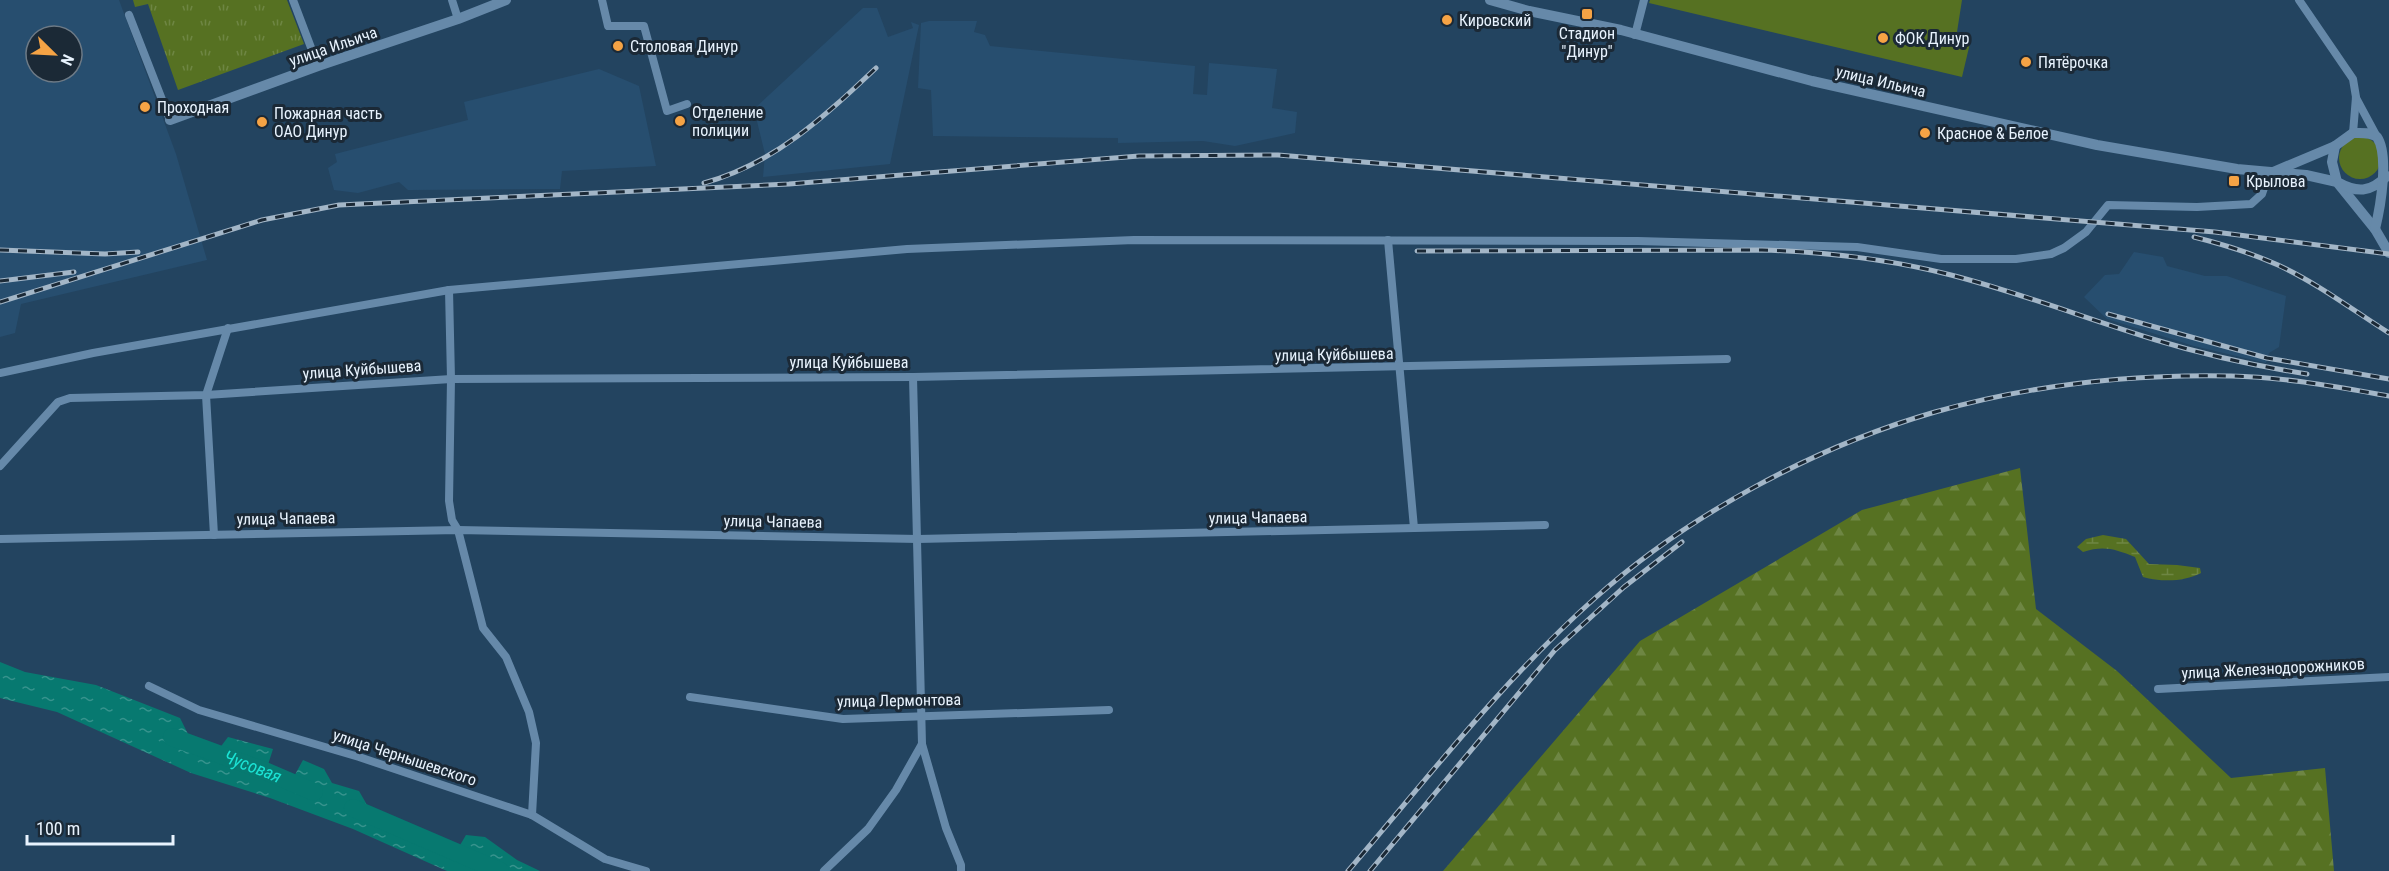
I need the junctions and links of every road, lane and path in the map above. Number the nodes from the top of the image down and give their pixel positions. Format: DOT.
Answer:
graph roads {
  1 [pos="293,0"];
  2 [pos="452,0"];
  3 [pos="506,0"];
  4 [pos="602,0"];
  5 [pos="1491,0"];
  6 [pos="1644,0"];
  7 [pos="2299,0"];
  8 [pos="129,15"];
  9 [pos="458,19"];
  10 [pos="1635,35"];
  11 [pos="318,66"];
  12 [pos="2356,98"];
  13 [pos="687,104"];
  14 [pos="170,120"];
  15 [pos="2353,133"];
  16 [pos="2377,137"];
  17 [pos="2335,146"];
  18 [pos="2388,152"];
  19 [pos="2270,173"];
  20 [pos="2388,175"];
  21 [pos="2337,182"];
  22 [pos="2378,234"];
  23 [pos="1388,240"];
  24 [pos="2389,253"];
  25 [pos="449,290"];
  26 [pos="228,328"];
  27 [pos="1727,359"];
  28 [pos="1400,368"];
  29 [pos="0,373"];
  30 [pos="913,377"];
  31 [pos="452,379"];
  32 [pos="206,395"];
  33 [pos="0,466"];
  34 [pos="1545,525"];
  35 [pos="1414,528"];
  36 [pos="458,530"];
  37 [pos="213,535"];
  38 [pos="0,539"];
  39 [pos="918,539"];
  40 [pos="2389,677"];
  41 [pos="149,686"];
  42 [pos="2158,689"];
  43 [pos="690,697"];
  44 [pos="1109,711"];
  45 [pos="919,715"];
  46 [pos="922,744"];
  47 [pos="532,815"];
  48 [pos="646,871"];
  49 [pos="824,871"];
  50 [pos="961,871"];
  1 -- 11 [label="street"];
  2 -- 9 [label="street"];
  3 -- 9 [label="street, улица Ильича"];
  4 -- 13 [label="street"];
  5 -- 10 [label="street, улица Ильича"];
  6 -- 10 [label="street"];
  7 -- 12 [label="street"];
  8 -- 14 [label="street"];
  9 -- 11 [label="street, улица Ильича"];
  10 -- 19 [label="street, улица Ильича"];
  11 -- 14 [label="street, улица Ильича"];
  12 -- 15 [label="street"];
  12 -- 16 [label="street"];
  15 -- 16 [label="street"];
  15 -- 17 [label="street"];
  16 -- 18 [label="street"];
  17 -- 19 [label="street"];
  17 -- 21 [label="street"];
  18 -- 20 [label="street"];
  19 -- 21 [label="street, улица Ильича"];
  19 -- 23 [label="street"];
  20 -- 21 [label="street"];
  20 -- 22 [label="street"];
  21 -- 22 [label="street"];
  22 -- 24 [label="street"];
  23 -- 25 [label="street"];
  23 -- 28 [label="street"];
  25 -- 26 [label="street"];
  25 -- 31 [label="street"];
  26 -- 29 [label="street"];
  26 -- 32 [label="street"];
  27 -- 28 [label="street, улица Куйбышева"];
  28 -- 30 [label="street, улица Куйбышева"];
  28 -- 35 [label="street"];
  30 -- 31 [label="street, улица Куйбышева"];
  30 -- 39 [label="street"];
  31 -- 32 [label="street, улица Куйбышева"];
  31 -- 36 [label="street"];
  32 -- 33 [label="street, улица Куйбышева"];
  32 -- 37 [label="street"];
  34 -- 35 [label="street, улица Чапаева"];
  35 -- 39 [label="street, улица Чапаева"];
  36 -- 37 [label="street, улица Чапаева"];
  36 -- 39 [label="street, улица Чапаева"];
  36 -- 47 [label="street"];
  37 -- 38 [label="street, улица Чапаева"];
  39 -- 45 [label="street"];
  40 -- 42 [label="street, улица Железнодорожников"];
  41 -- 47 [label="street, улица Чернышевского"];
  43 -- 45 [label="street, улица Лермонтова"];
  44 -- 45 [label="street, улица Лермонтова"];
  45 -- 46 [label="street"];
  46 -- 49 [label="street"];
  46 -- 50 [label="street"];
  47 -- 48 [label="street, улица Чернышевского"];
}
